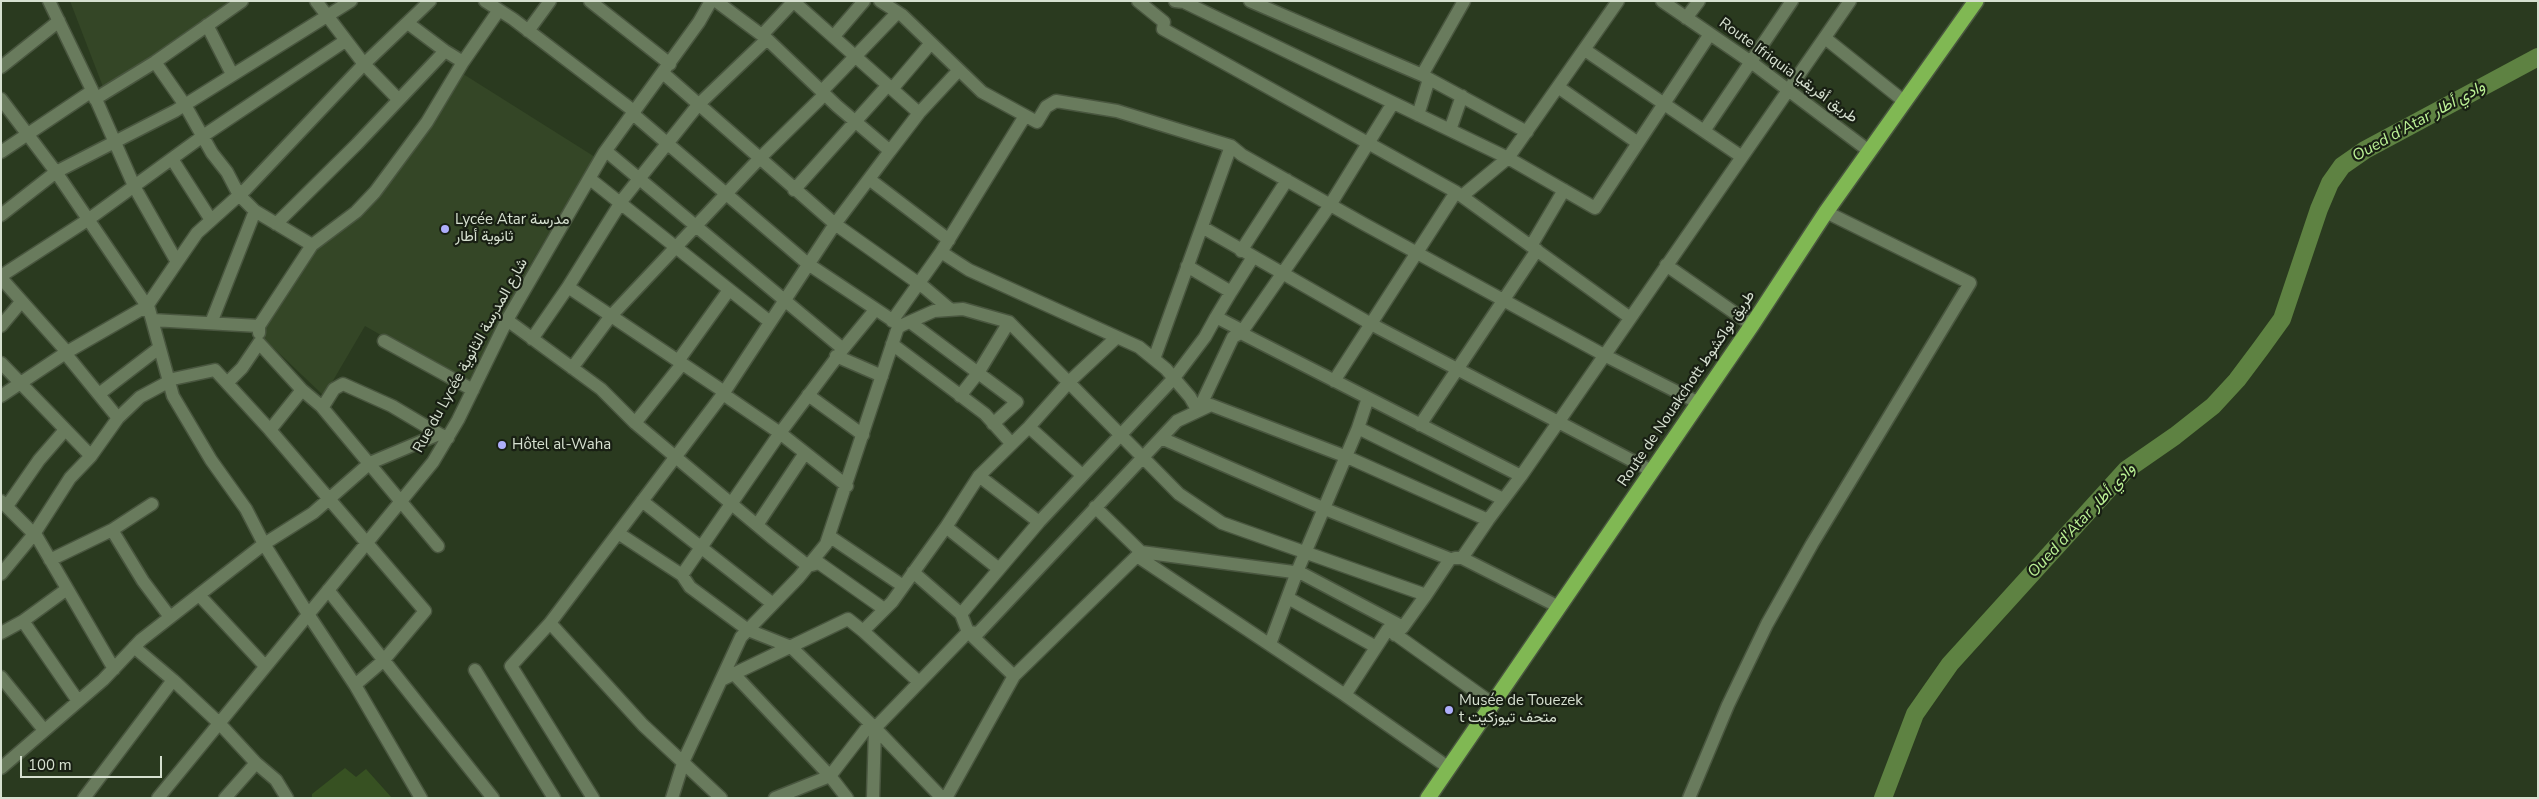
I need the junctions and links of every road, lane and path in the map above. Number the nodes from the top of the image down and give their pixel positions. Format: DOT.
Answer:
graph roads {
  1 [pos="49,1"];
  2 [pos="242,1"];
  3 [pos="316,1"];
  4 [pos="351,1"];
  5 [pos="485,1"];
  6 [pos="550,1"];
  7 [pos="590,1"];
  8 [pos="711,1"];
  9 [pos="716,1"];
  10 [pos="794,1"];
  11 [pos="864,1"];
  12 [pos="880,1"];
  13 [pos="1138,1"];
  14 [pos="1174,1"];
  15 [pos="1250,1"];
  16 [pos="1464,1"];
  17 [pos="1618,1"];
  18 [pos="1662,1"];
  19 [pos="1699,1"];
  20 [pos="1792,1"];
  21 [pos="1850,1"];
  22 [pos="1976,1"];
  23 [pos="422,4"];
  24 [pos="1274,6"];
  25 [pos="499,10"];
  26 [pos="898,13"];
  27 [pos="327,16"];
  28 [pos="1686,18"];
  29 [pos="59,21"];
  30 [pos="1164,22"];
  31 [pos="408,24"];
  32 [pos="207,25"];
  33 [pos="528,31"];
  34 [pos="1710,34"];
  35 [pos="834,36"];
  36 [pos="764,37"];
  37 [pos="1825,38"];
  38 [pos="346,41"];
  39 [pos="931,43"];
  40 [pos="1585,50"];
  41 [pos="445,51"];
  42 [pos="857,56"];
  43 [pos="155,62"];
  44 [pos="463,62"];
  45 [pos="1751,62"];
  46 [pos="364,64"];
  47 [pos="1,67"];
  48 [pos="666,68"];
  49 [pos="959,70"];
  50 [pos="232,74"];
  51 [pos="1426,77"];
  52 [pos="890,87"];
  53 [pos="1558,87"];
  54 [pos="1789,90"];
  55 [pos="824,93"];
  56 [pos="94,95"];
  57 [pos="1462,96"];
  58 [pos="1,99"];
  59 [pos="398,99"];
  60 [pos="1905,102"];
  61 [pos="1393,103"];
  62 [pos="1663,103"];
  63 [pos="185,105"];
  64 [pos="698,105"];
  65 [pos="634,113"];
  66 [pos="918,113"];
  67 [pos="1418,115"];
  68 [pos="1025,116"];
  69 [pos="855,121"];
  70 [pos="1450,130"];
  71 [pos="1704,131"];
  72 [pos="1527,132"];
  73 [pos="28,134"];
  74 [pos="203,136"];
  75 [pos="114,142"];
  76 [pos="1369,143"];
  77 [pos="1638,143"];
  78 [pos="669,144"];
  79 [pos="1231,146"];
  80 [pos="606,151"];
  81 [pos="890,151"];
  82 [pos="1869,151"];
  83 [pos="1,152"];
  84 [pos="1742,157"];
  85 [pos="172,158"];
  86 [pos="1508,158"];
  87 [pos="759,159"];
  88 [pos="56,172"];
  89 [pos="640,178"];
  90 [pos="590,179"];
  91 [pos="869,179"];
  92 [pos="1287,180"];
  93 [pos="134,186"];
  94 [pos="794,190"];
  95 [pos="1564,190"];
  96 [pos="1459,194"];
  97 [pos="239,195"];
  98 [pos="726,195"];
  99 [pos="621,202"];
  100 [pos="1330,205"];
  101 [pos="256,211"];
  102 [pos="1826,212"];
  103 [pos="1,215"];
  104 [pos="89,219"];
  105 [pos="211,220"];
  106 [pos="276,224"];
  107 [pos="835,224"];
  108 [pos="696,226"];
  109 [pos="1202,227"];
  110 [pos="949,240"];
  111 [pos="312,245"];
  112 [pos="677,248"];
  113 [pos="1534,248"];
  114 [pos="941,252"];
  115 [pos="1416,253"];
  116 [pos="1247,254"];
  117 [pos="177,262"];
  118 [pos="808,264"];
  119 [pos="1666,265"];
  120 [pos="1187,266"];
  121 [pos="1283,274"];
  122 [pos="1,277"];
  123 [pos="918,284"];
  124 [pos="568,287"];
  125 [pos="729,290"];
  126 [pos="1231,292"];
  127 [pos="784,300"];
  128 [pos="1502,300"];
  129 [pos="21,302"];
  130 [pos="875,310"];
  131 [pos="951,310"];
  132 [pos="150,312"];
  133 [pos="610,317"];
  134 [pos="1216,317"];
  135 [pos="1630,317"];
  136 [pos="507,320"];
  137 [pos="770,322"];
  138 [pos="1009,322"];
  139 [pos="211,323"];
  140 [pos="901,323"];
  141 [pos="1371,324"];
  142 [pos="1752,325"];
  143 [pos="1,326"];
  144 [pos="259,326"];
  145 [pos="1242,332"];
  146 [pos="1117,337"];
  147 [pos="532,339"];
  148 [pos="384,341"];
  149 [pos="259,344"];
  150 [pos="892,344"];
  151 [pos="159,348"];
  152 [pos="66,353"];
  153 [pos="840,353"];
  154 [pos="1604,354"];
  155 [pos="1154,359"];
  156 [pos="1,363"];
  157 [pos="680,363"];
  158 [pos="572,368"];
  159 [pos="1456,369"];
  160 [pos="978,373"];
  161 [pos="882,376"];
  162 [pos="1174,378"];
  163 [pos="1334,380"];
  164 [pos="168,381"];
  165 [pos="1070,381"];
  166 [pos="228,382"];
  167 [pos="20,383"];
  168 [pos="302,390"];
  169 [pos="473,390"];
  170 [pos="99,394"];
  171 [pos="723,394"];
  172 [pos="808,395"];
  173 [pos="1,396"];
  174 [pos="960,396"];
  175 [pos="1368,398"];
  176 [pos="1699,403"];
  177 [pos="321,406"];
  178 [pos="1198,411"];
  179 [pos="118,418"];
  180 [pos="1557,422"];
  181 [pos="635,423"];
  182 [pos="993,424"];
  183 [pos="1420,425"];
  184 [pos="1029,427"];
  185 [pos="1358,428"];
  186 [pos="65,430"];
  187 [pos="270,430"];
  188 [pos="780,433"];
  189 [pos="1119,434"];
  190 [pos="863,435"];
  191 [pos="444,436"];
  192 [pos="1160,438"];
  193 [pos="1010,443"];
  194 [pos="805,453"];
  195 [pos="90,456"];
  196 [pos="675,457"];
  197 [pos="1142,457"];
  198 [pos="1347,457"];
  199 [pos="370,463"];
  200 [pos="1652,471"];
  201 [pos="1082,475"];
  202 [pos="979,476"];
  203 [pos="1521,476"];
  204 [pos="847,486"];
  205 [pos="1503,498"];
  206 [pos="330,499"];
  207 [pos="642,501"];
  208 [pos="401,502"];
  209 [pos="4,503"];
  210 [pos="152,504"];
  211 [pos="730,504"];
  212 [pos="1095,507"];
  213 [pos="1325,509"];
  214 [pos="1488,520"];
  215 [pos="1039,522"];
  216 [pos="757,525"];
  217 [pos="946,527"];
  218 [pos="112,530"];
  219 [pos="618,532"];
  220 [pos="34,534"];
  221 [pos="829,536"];
  222 [pos="367,543"];
  223 [pos="264,544"];
  224 [pos="438,546"];
  225 [pos="702,546"];
  226 [pos="1307,553"];
  227 [pos="1139,554"];
  228 [pos="1456,558"];
  229 [pos="50,560"];
  230 [pos="808,566"];
  231 [pos="999,569"];
  232 [pos="913,572"];
  233 [pos="1297,572"];
  234 [pos="1,574"];
  235 [pos="682,575"];
  236 [pos="903,586"];
  237 [pos="68,590"];
  238 [pos="328,590"];
  239 [pos="199,595"];
  240 [pos="1426,595"];
  241 [pos="1288,598"];
  242 [pos="773,604"];
  243 [pos="1559,607"];
  244 [pos="884,609"];
  245 [pos="308,614"];
  246 [pos="960,614"];
  247 [pos="170,617"];
  248 [pos="22,621"];
  249 [pos="550,623"];
  250 [pos="748,630"];
  251 [pos="862,631"];
  252 [pos="1399,631"];
  253 [pos="968,632"];
  254 [pos="1,633"];
  255 [pos="1270,644"];
  256 [pos="134,647"];
  257 [pos="791,647"];
  258 [pos="1376,647"];
  259 [pos="384,660"];
  260 [pos="265,666"];
  261 [pos="114,669"];
  262 [pos="475,670"];
  263 [pos="734,674"];
  264 [pos="1014,676"];
  265 [pos="173,680"];
  266 [pos="721,680"];
  267 [pos="2,681"];
  268 [pos="919,682"];
  269 [pos="356,684"];
  270 [pos="1345,695"];
  271 [pos="78,701"];
  272 [pos="1493,704"];
  273 [pos="219,723"];
  274 [pos="872,726"];
  275 [pos="44,730"];
  276 [pos="684,760"];
  277 [pos="256,763"];
  278 [pos="2,767"];
  279 [pos="1449,768"];
  280 [pos="830,776"];
  281 [pos="284,796"];
  282 [pos="84,798"];
  283 [pos="158,798"];
  284 [pos="225,798"];
  285 [pos="420,798"];
  286 [pos="493,798"];
  287 [pos="554,798"];
  288 [pos="593,798"];
  289 [pos="672,798"];
  290 [pos="721,798"];
  291 [pos="775,798"];
  292 [pos="847,798"];
  293 [pos="874,798"];
  294 [pos="944,798"];
  295 [pos="1428,798"];
  296 [pos="1690,798"];
  1 -- 29 [label="street"];
  2 -- 32 [label="street"];
  3 -- 27 [label="street"];
  4 -- 27 [label="street"];
  5 -- 25 [label="street"];
  6 -- 33 [label="street"];
  7 -- 48 [label="street"];
  8 -- 48 [label="street, Rue du Lycée شارع المدرسة الثانوية"];
  9 -- 36 [label="street"];
  10 -- 35 [label="street"];
  10 -- 36 [label="street"];
  11 -- 35 [label="street"];
  12 -- 26 [label="street"];
  13 -- 30 [label="street"];
  14 -- 30 [label="street"];
  14 -- 61 [label="street"];
  15 -- 24 [label="street"];
  16 -- 51 [label="street"];
  17 -- 40 [label="street"];
  18 -- 28 [label="street, Route Ifriquia طريق أفريقيا"];
  19 -- 28 [label="street"];
  20 -- 45 [label="street"];
  21 -- 37 [label="street"];
  22 -- 60 [label="highway, Route de Nouakchott طريق نواكشوط"];
  23 -- 31 [label="street"];
  24 -- 51 [label="street"];
  25 -- 33 [label="street"];
  25 -- 44 [label="street"];
  26 -- 39 [label="street"];
  26 -- 42 [label="street"];
  27 -- 38 [label="street"];
  27 -- 50 [label="street"];
  28 -- 34 [label="street, Route Ifriquia طريق أفريقيا"];
  29 -- 47 [label="street"];
  29 -- 56 [label="street"];
  30 -- 76 [label="street"];
  31 -- 41 [label="street"];
  31 -- 46 [label="street"];
  32 -- 43 [label="street"];
  32 -- 50 [label="street"];
  33 -- 65 [label="street"];
  34 -- 45 [label="street, Route Ifriquia طريق أفريقيا"];
  34 -- 62 [label="street"];
  35 -- 42 [label="street"];
  36 -- 55 [label="street"];
  36 -- 64 [label="street"];
  37 -- 54 [label="street"];
  37 -- 60 [label="street"];
  38 -- 46 [label="street"];
  38 -- 74 [label="street"];
  39 -- 49 [label="street"];
  39 -- 52 [label="street"];
  40 -- 53 [label="street"];
  40 -- 62 [label="street"];
  41 -- 44 [label="street"];
  41 -- 59 [label="street"];
  42 -- 52 [label="street"];
  42 -- 55 [label="street"];
  43 -- 56 [label="street"];
  43 -- 63 [label="street"];
  44 -- 111 [label="street"];
  45 -- 54 [label="street, Route Ifriquia طريق أفريقيا"];
  45 -- 71 [label="street"];
  46 -- 59 [label="street"];
  46 -- 97 [label="street"];
  48 -- 64 [label="street"];
  48 -- 65 [label="street, Rue du Lycée شارع المدرسة الثانوية"];
  49 -- 66 [label="street"];
  49 -- 68 [label="street"];
  50 -- 63 [label="street"];
  51 -- 57 [label="street"];
  51 -- 67 [label="street"];
  52 -- 66 [label="street"];
  52 -- 69 [label="street"];
  53 -- 72 [label="street"];
  53 -- 77 [label="street"];
  54 -- 82 [label="street, Route Ifriquia طريق أفريقيا"];
  54 -- 84 [label="street"];
  55 -- 69 [label="street"];
  55 -- 87 [label="street"];
  56 -- 73 [label="street"];
  56 -- 75 [label="street"];
  57 -- 70 [label="street"];
  57 -- 72 [label="street"];
  58 -- 73 [label="street"];
  59 -- 106 [label="street"];
  60 -- 82 [label="highway, Route de Nouakchott طريق نواكشوط"];
  61 -- 67 [label="street"];
  61 -- 76 [label="street"];
  62 -- 71 [label="street"];
  62 -- 77 [label="street"];
  63 -- 74 [label="street"];
  63 -- 75 [label="street"];
  64 -- 78 [label="street"];
  64 -- 87 [label="street"];
  65 -- 78 [label="street"];
  65 -- 80 [label="street, Rue du Lycée شارع المدرسة الثانوية"];
  66 -- 81 [label="street"];
  67 -- 70 [label="street"];
  68 -- 79 [label="street"];
  68 -- 110 [label="street"];
  69 -- 81 [label="street"];
  69 -- 94 [label="street"];
  70 -- 86 [label="street"];
  71 -- 84 [label="street"];
  72 -- 86 [label="street"];
  73 -- 83 [label="street"];
  73 -- 88 [label="street"];
  74 -- 85 [label="street"];
  74 -- 97 [label="street"];
  75 -- 88 [label="street"];
  75 -- 93 [label="street"];
  76 -- 96 [label="street"];
  76 -- 100 [label="street"];
  77 -- 95 [label="street"];
  78 -- 89 [label="street"];
  78 -- 98 [label="street"];
  79 -- 92 [label="street"];
  79 -- 109 [label="street"];
  80 -- 89 [label="street"];
  80 -- 90 [label="street, Rue du Lycée شارع المدرسة الثانوية"];
  81 -- 91 [label="street"];
  82 -- 102 [label="highway, Route de Nouakchott طريق نواكشوط"];
  84 -- 119 [label="street"];
  85 -- 93 [label="street"];
  85 -- 105 [label="street"];
  86 -- 95 [label="street"];
  86 -- 96 [label="street"];
  87 -- 94 [label="street"];
  87 -- 98 [label="street"];
  88 -- 103 [label="street"];
  88 -- 104 [label="street"];
  89 -- 99 [label="street"];
  89 -- 108 [label="street"];
  90 -- 99 [label="street"];
  90 -- 136 [label="street, Rue du Lycée شارع المدرسة الثانوية"];
  91 -- 107 [label="street"];
  91 -- 110 [label="street"];
  92 -- 100 [label="street"];
  92 -- 116 [label="street"];
  93 -- 104 [label="street"];
  93 -- 117 [label="street"];
  94 -- 107 [label="street"];
  95 -- 113 [label="street"];
  96 -- 113 [label="street"];
  96 -- 115 [label="street"];
  97 -- 101 [label="street"];
  97 -- 105 [label="street"];
  98 -- 108 [label="street"];
  98 -- 118 [label="street"];
  99 -- 112 [label="street"];
  99 -- 124 [label="street"];
  100 -- 115 [label="street"];
  100 -- 121 [label="street"];
  101 -- 106 [label="street"];
  101 -- 139 [label="street"];
  102 -- 142 [label="highway, Route de Nouakchott طريق نواكشوط"];
  102 -- 296 [label="street"];
  104 -- 122 [label="street"];
  104 -- 132 [label="street"];
  105 -- 117 [label="street"];
  106 -- 111 [label="street"];
  107 -- 118 [label="street"];
  107 -- 123 [label="street"];
  108 -- 112 [label="street"];
  108 -- 127 [label="street"];
  109 -- 116 [label="street"];
  109 -- 120 [label="street"];
  110 -- 114 [label="street"];
  111 -- 144 [label="street"];
  112 -- 125 [label="street"];
  112 -- 133 [label="street"];
  113 -- 128 [label="street"];
  113 -- 135 [label="street"];
  114 -- 123 [label="street"];
  114 -- 146 [label="street"];
  115 -- 128 [label="street"];
  115 -- 141 [label="street"];
  116 -- 121 [label="street"];
  116 -- 126 [label="street"];
  117 -- 132 [label="street"];
  118 -- 127 [label="street"];
  118 -- 130 [label="street"];
  119 -- 135 [label="street"];
  119 -- 142 [label="street"];
  120 -- 126 [label="street"];
  120 -- 155 [label="street"];
  121 -- 141 [label="street"];
  121 -- 145 [label="street"];
  122 -- 129 [label="street"];
  123 -- 131 [label="street"];
  123 -- 140 [label="street"];
  124 -- 133 [label="street"];
  124 -- 147 [label="street"];
  125 -- 137 [label="street"];
  125 -- 157 [label="street"];
  126 -- 134 [label="street"];
  127 -- 137 [label="street"];
  127 -- 153 [label="street"];
  128 -- 154 [label="street"];
  128 -- 159 [label="street"];
  129 -- 143 [label="street"];
  129 -- 152 [label="street"];
  130 -- 140 [label="street"];
  130 -- 153 [label="street"];
  131 -- 138 [label="street"];
  131 -- 140 [label="street"];
  132 -- 139 [label="street"];
  132 -- 151 [label="street"];
  132 -- 152 [label="street"];
  133 -- 157 [label="street"];
  133 -- 158 [label="street"];
  134 -- 145 [label="street"];
  134 -- 162 [label="street"];
  135 -- 154 [label="street"];
  136 -- 147 [label="street"];
  136 -- 169 [label="street, Rue du Lycée شارع المدرسة الثانوية"];
  137 -- 171 [label="street"];
  138 -- 160 [label="street"];
  138 -- 165 [label="street"];
  139 -- 144 [label="street"];
  140 -- 150 [label="street"];
  140 -- 160 [label="street"];
  141 -- 159 [label="street"];
  141 -- 163 [label="street"];
  142 -- 176 [label="highway, Route de Nouakchott طريق نواكشوط"];
  144 -- 149 [label="street"];
  145 -- 163 [label="street"];
  145 -- 178 [label="street"];
  146 -- 155 [label="street"];
  146 -- 165 [label="street"];
  147 -- 158 [label="street"];
  148 -- 169 [label="street"];
  149 -- 166 [label="street"];
  149 -- 168 [label="street"];
  150 -- 161 [label="street"];
  150 -- 174 [label="street"];
  151 -- 164 [label="street"];
  151 -- 170 [label="street"];
  152 -- 167 [label="street"];
  152 -- 170 [label="street"];
  153 -- 161 [label="street"];
  153 -- 172 [label="street"];
  154 -- 176 [label="street"];
  154 -- 180 [label="street"];
  155 -- 162 [label="street"];
  156 -- 167 [label="street"];
  157 -- 171 [label="street"];
  157 -- 181 [label="street"];
  158 -- 181 [label="street"];
  159 -- 180 [label="street"];
  159 -- 183 [label="street"];
  160 -- 174 [label="street"];
  160 -- 182 [label="street"];
  161 -- 190 [label="street"];
  162 -- 178 [label="street"];
  162 -- 189 [label="street"];
  163 -- 175 [label="street"];
  164 -- 166 [label="street"];
  164 -- 179 [label="street"];
  164 -- 223 [label="street"];
  165 -- 184 [label="street"];
  165 -- 189 [label="street"];
  166 -- 187 [label="street"];
  167 -- 173 [label="street"];
  167 -- 186 [label="street"];
  168 -- 177 [label="street"];
  168 -- 187 [label="street"];
  169 -- 191 [label="street, Rue du Lycée شارع المدرسة الثانوية"];
  170 -- 179 [label="street"];
  171 -- 188 [label="street"];
  171 -- 196 [label="street"];
  172 -- 188 [label="street"];
  172 -- 190 [label="street"];
  174 -- 182 [label="street"];
  175 -- 183 [label="street"];
  175 -- 185 [label="street"];
  176 -- 200 [label="highway, Route de Nouakchott طريق نواكشوط"];
  177 -- 191 [label="street"];
  177 -- 199 [label="street"];
  178 -- 192 [label="street"];
  178 -- 198 [label="street"];
  179 -- 195 [label="street"];
  180 -- 200 [label="street"];
  180 -- 203 [label="street"];
  181 -- 196 [label="street"];
  182 -- 193 [label="street"];
  183 -- 203 [label="street"];
  184 -- 193 [label="street"];
  184 -- 201 [label="street"];
  185 -- 198 [label="street"];
  185 -- 205 [label="street"];
  186 -- 195 [label="street"];
  186 -- 209 [label="street"];
  187 -- 206 [label="street"];
  188 -- 194 [label="street"];
  188 -- 211 [label="street"];
  189 -- 197 [label="street"];
  189 -- 201 [label="street"];
  190 -- 204 [label="street"];
  191 -- 199 [label="street"];
  191 -- 208 [label="street, Rue du Lycée شارع المدرسة الثانوية"];
  192 -- 197 [label="street"];
  192 -- 213 [label="street"];
  193 -- 202 [label="street"];
  194 -- 204 [label="street"];
  194 -- 216 [label="street"];
  195 -- 220 [label="street"];
  196 -- 207 [label="street"];
  196 -- 211 [label="street"];
  197 -- 212 [label="street"];
  197 -- 226 [label="street"];
  198 -- 213 [label="street"];
  198 -- 214 [label="street"];
  199 -- 206 [label="street"];
  199 -- 208 [label="street"];
  200 -- 243 [label="highway, Route de Nouakchott طريق نواكشوط"];
  201 -- 215 [label="street"];
  202 -- 215 [label="street"];
  202 -- 217 [label="street"];
  203 -- 205 [label="street"];
  204 -- 221 [label="street"];
  205 -- 214 [label="street"];
  206 -- 222 [label="street"];
  206 -- 223 [label="street"];
  207 -- 219 [label="street"];
  207 -- 225 [label="street"];
  208 -- 222 [label="street, Rue du Lycée شارع المدرسة الثانوية"];
  208 -- 224 [label="street"];
  209 -- 220 [label="street"];
  210 -- 218 [label="street"];
  211 -- 216 [label="street"];
  211 -- 225 [label="street"];
  212 -- 227 [label="street"];
  212 -- 253 [label="street"];
  213 -- 226 [label="street"];
  213 -- 228 [label="street"];
  214 -- 228 [label="street"];
  215 -- 231 [label="street"];
  216 -- 230 [label="street"];
  217 -- 231 [label="street"];
  217 -- 232 [label="street"];
  218 -- 229 [label="street"];
  218 -- 247 [label="street"];
  219 -- 235 [label="street"];
  219 -- 249 [label="street"];
  220 -- 229 [label="street"];
  220 -- 234 [label="street"];
  221 -- 230 [label="street"];
  221 -- 236 [label="street"];
  222 -- 238 [label="street, Rue du Lycée شارع المدرسة الثانوية"];
  222 -- 259 [label="street"];
  223 -- 239 [label="street"];
  223 -- 245 [label="street"];
  225 -- 235 [label="street"];
  225 -- 242 [label="street"];
  226 -- 233 [label="street"];
  226 -- 240 [label="street"];
  227 -- 233 [label="street"];
  227 -- 255 [label="street"];
  227 -- 264 [label="street"];
  228 -- 240 [label="street"];
  228 -- 243 [label="street"];
  229 -- 237 [label="street"];
  230 -- 242 [label="street"];
  230 -- 244 [label="street"];
  231 -- 246 [label="street"];
  232 -- 236 [label="street"];
  232 -- 246 [label="street"];
  233 -- 241 [label="street"];
  233 -- 252 [label="street"];
  235 -- 250 [label="street"];
  236 -- 244 [label="street"];
  237 -- 248 [label="street"];
  237 -- 261 [label="street"];
  238 -- 245 [label="street, Rue du Lycée شارع المدرسة الثانوية"];
  238 -- 259 [label="street"];
  239 -- 247 [label="street"];
  239 -- 260 [label="street"];
  240 -- 252 [label="street"];
  241 -- 255 [label="street"];
  241 -- 258 [label="street"];
  242 -- 250 [label="street"];
  243 -- 272 [label="highway, Route de Nouakchott طريق نواكشوط"];
  244 -- 251 [label="street"];
  245 -- 260 [label="street, Rue du Lycée شارع المدرسة الثانوية"];
  245 -- 269 [label="street"];
  246 -- 253 [label="street"];
  247 -- 256 [label="street"];
  248 -- 254 [label="street"];
  248 -- 271 [label="street"];
  249 -- 276 [label="street"];
  249 -- 288 [label="street"];
  250 -- 257 [label="street"];
  250 -- 266 [label="street"];
  251 -- 257 [label="street"];
  251 -- 268 [label="street"];
  252 -- 258 [label="street"];
  252 -- 272 [label="street"];
  253 -- 264 [label="street"];
  253 -- 268 [label="street"];
  255 -- 270 [label="street"];
  256 -- 261 [label="street"];
  256 -- 265 [label="street"];
  257 -- 263 [label="street"];
  257 -- 274 [label="street"];
  258 -- 270 [label="street"];
  259 -- 269 [label="street"];
  259 -- 286 [label="street"];
  260 -- 273 [label="street, Rue du Lycée شارع المدرسة الثانوية"];
  261 -- 271 [label="street"];
  262 -- 287 [label="street"];
  263 -- 266 [label="street"];
  263 -- 280 [label="street"];
  264 -- 294 [label="street"];
  265 -- 273 [label="street"];
  265 -- 282 [label="street"];
  266 -- 276 [label="street"];
  267 -- 275 [label="street"];
  268 -- 274 [label="street"];
  269 -- 285 [label="street"];
  270 -- 279 [label="street"];
  271 -- 275 [label="street"];
  272 -- 279 [label="highway, Route de Nouakchott طريق نواكشوط"];
  273 -- 277 [label="street"];
  273 -- 283 [label="street, Rue du Lycée شارع المدرسة الثانوية"];
  274 -- 280 [label="street"];
  274 -- 293 [label="street"];
  274 -- 294 [label="street"];
  275 -- 278 [label="street"];
  276 -- 289 [label="street"];
  276 -- 290 [label="street"];
  277 -- 281 [label="street"];
  277 -- 284 [label="street"];
  279 -- 295 [label="highway, Route de Nouakchott طريق نواكشوط"];
  280 -- 291 [label="street"];
  280 -- 292 [label="street"];
}
